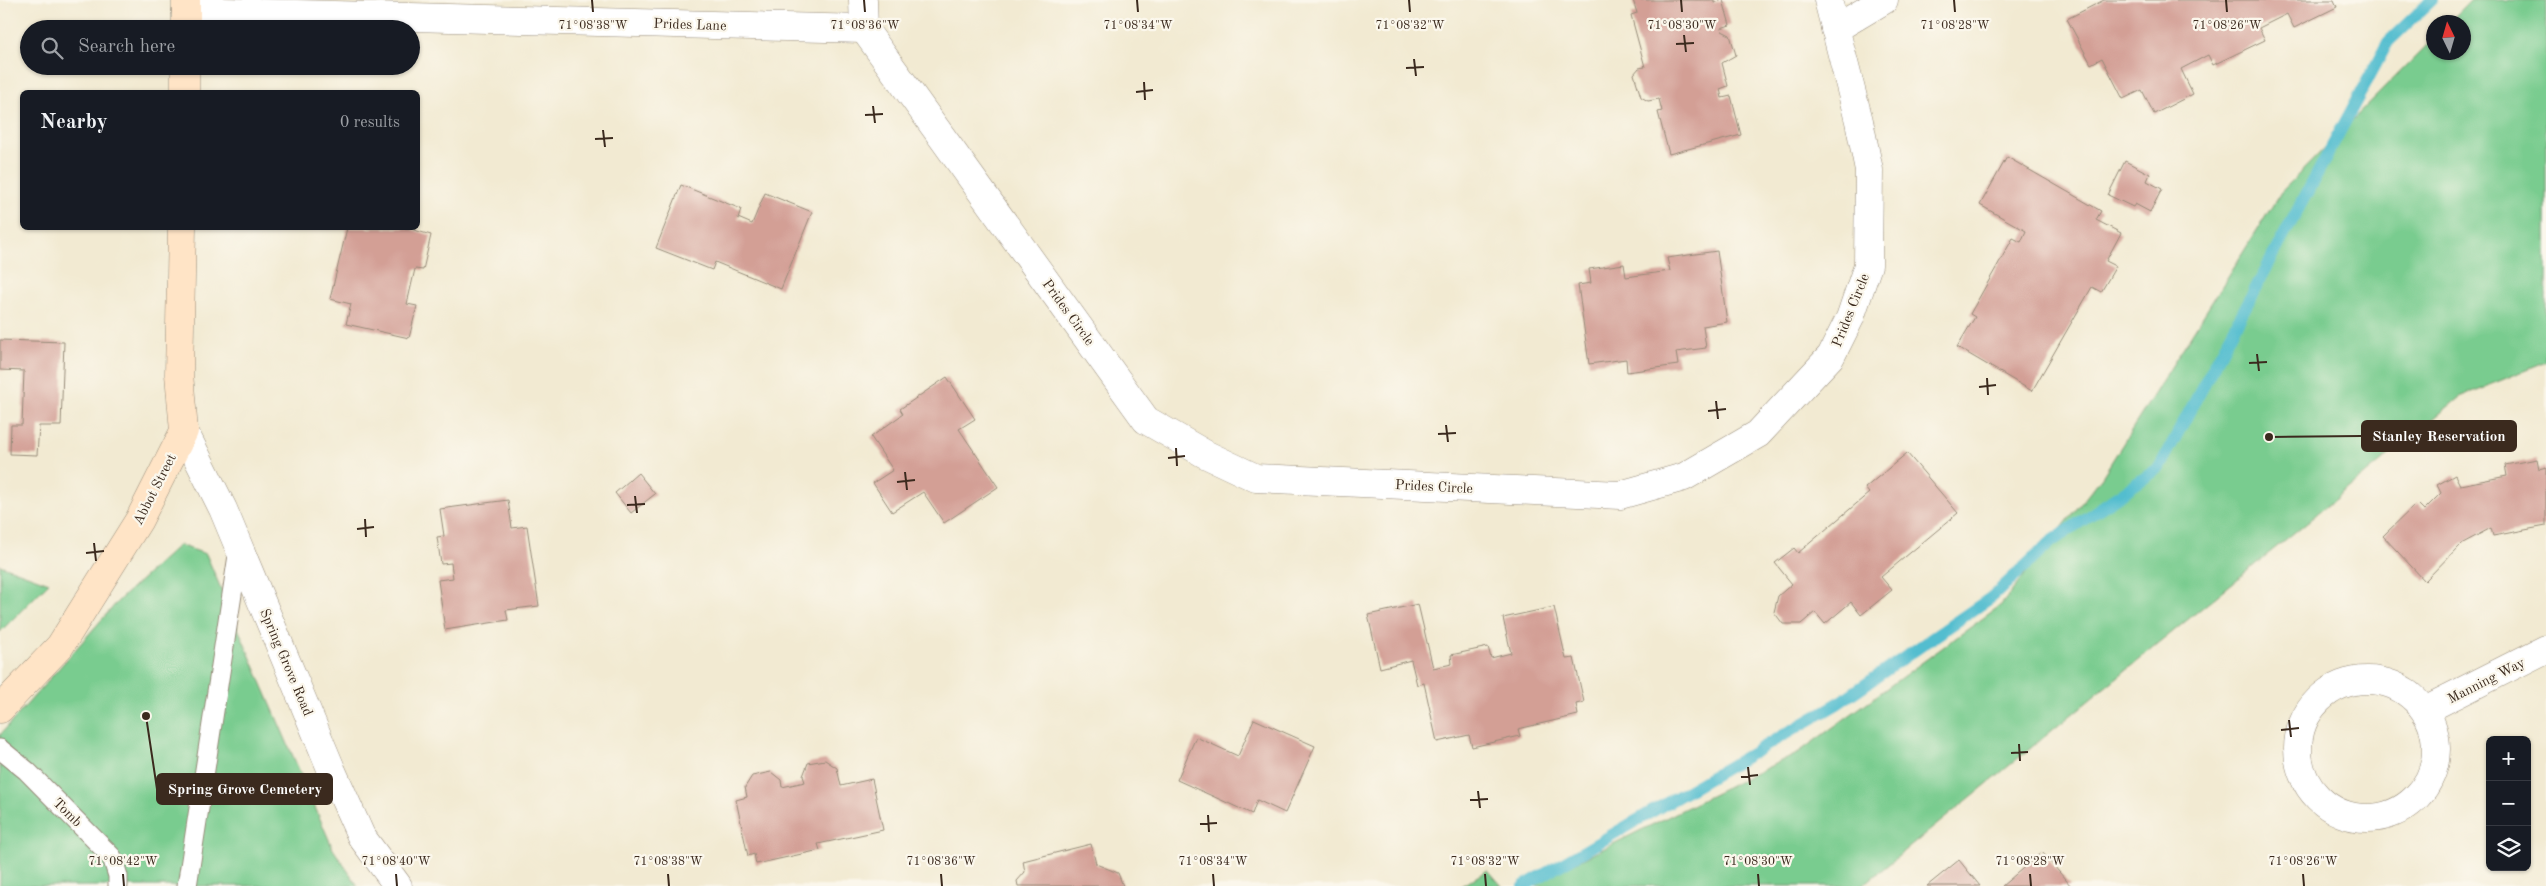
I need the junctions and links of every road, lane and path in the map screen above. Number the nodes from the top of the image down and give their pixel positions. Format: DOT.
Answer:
graph roads {
  1 [pos="863,0"];
  2 [pos="1828,0"];
  3 [pos="1884,0"];
  4 [pos="186,13"];
  5 [pos="864,29"];
  6 [pos="1835,29"];
  7 [pos="185,75"];
  8 [pos="185,90"];
  9 [pos="182,230"];
  10 [pos="184,432"];
  11 [pos="240,548"];
  12 [pos="2546,649"];
  13 [pos="0,709"];
  14 [pos="2425,710"];
  15 [pos="0,748"];
  16 [pos="118,886"];
  17 [pos="188,886"];
  18 [pos="398,886"];
  1 -- 5 [label="street"];
  2 -- 6 [label="street, Prides Circle"];
  3 -- 6 [label="street"];
  4 -- 5 [label="street, Prides Lane"];
  5 -- 6 [label="street, Prides Circle"];
  7 -- 8 [label="street"];
  9 -- 10 [label="street"];
  10 -- 11 [label="street, Spring Grove Road"];
  10 -- 13 [label="street, Abbot Street"];
  11 -- 17 [label="lane"];
  11 -- 18 [label="street, Spring Grove Road"];
  12 -- 14 [label="street, Manning Way"];
  14 -- 14 [label="street"];
  15 -- 16 [label="lane, Tomb"];
}
